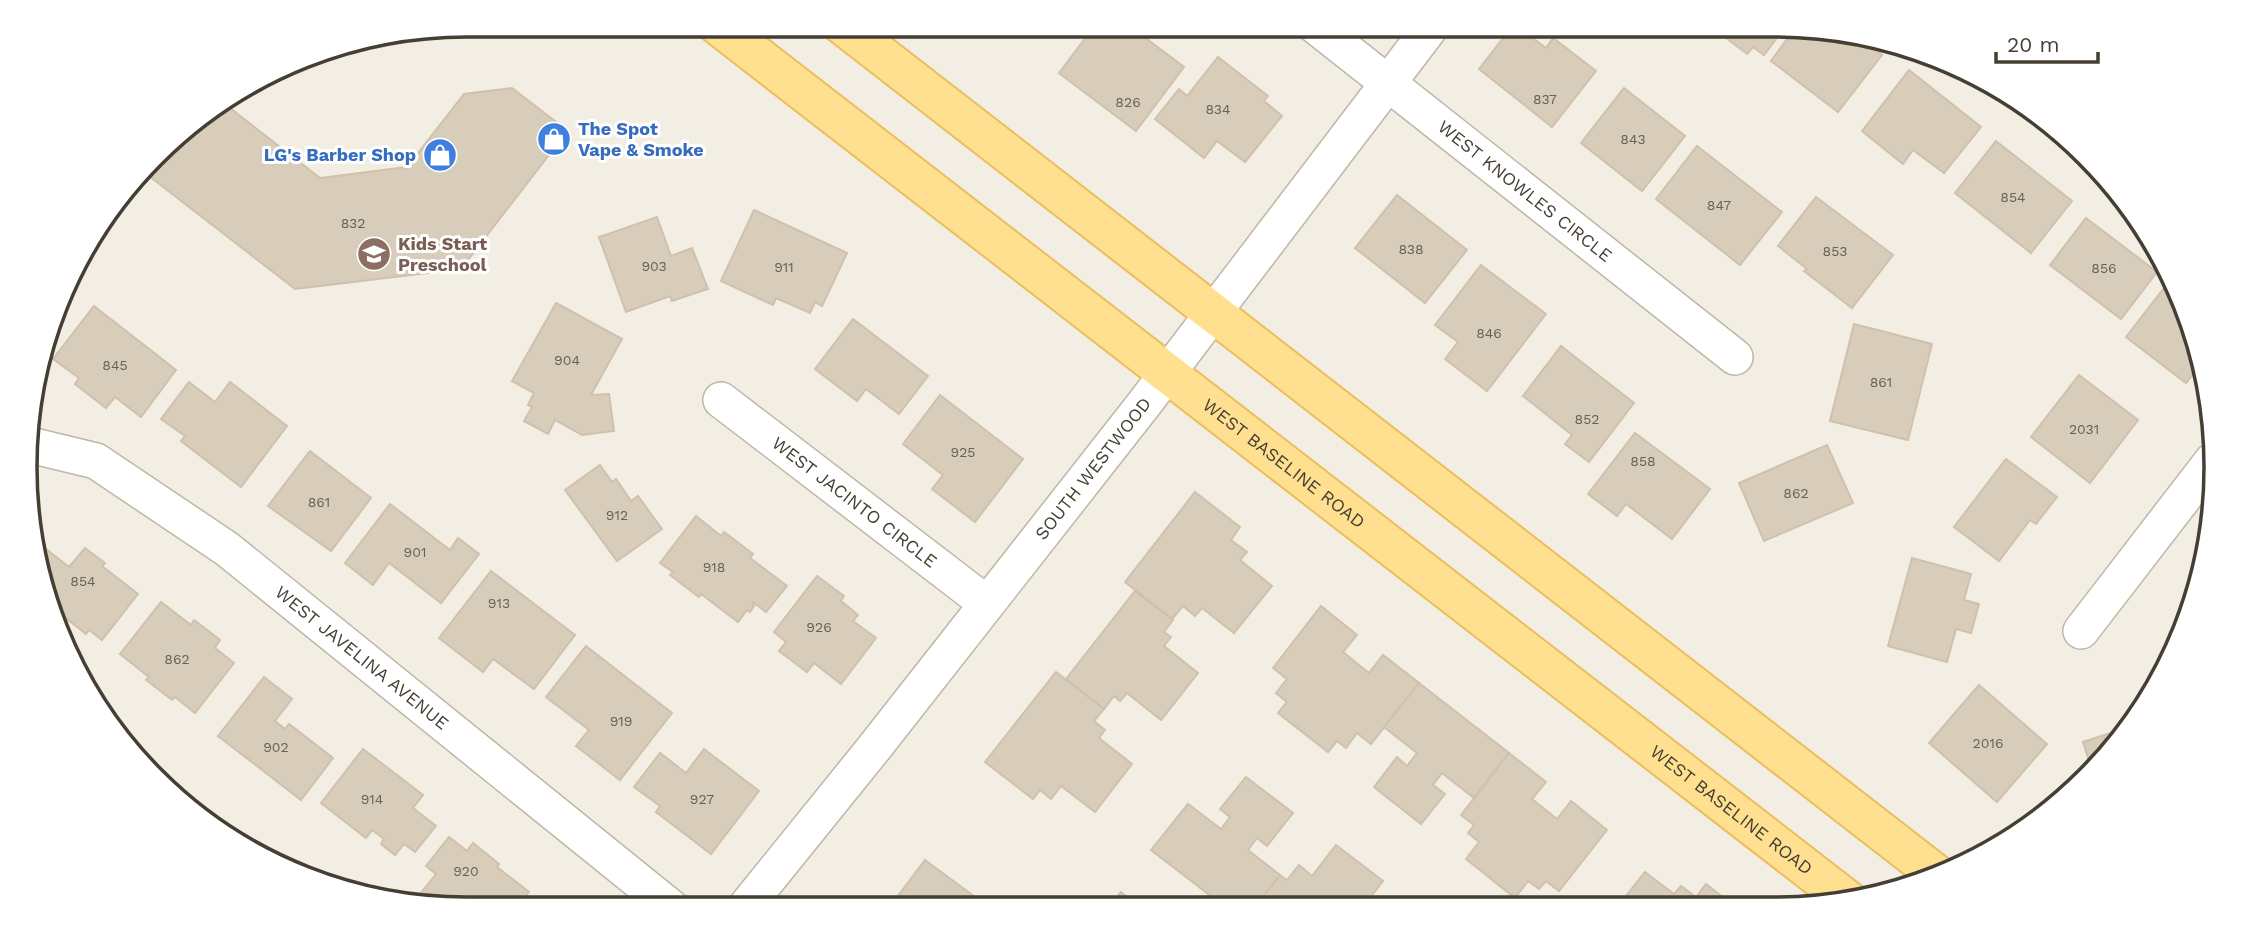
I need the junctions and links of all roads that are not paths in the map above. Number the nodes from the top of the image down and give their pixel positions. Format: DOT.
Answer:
graph roads {
  1 [pos="733,37"];
  2 [pos="858,37"];
  3 [pos="1329,37"];
  4 [pos="1423,37"];
  5 [pos="1387,83"];
  6 [pos="1213,314"];
  7 [pos="1735,357"];
  8 [pos="1168,372"];
  9 [pos="721,400"];
  10 [pos="38,447"];
  11 [pos="2204,472"];
  12 [pos="986,603"];
  13 [pos="2081,631"];
  14 [pos="1928,868"];
  15 [pos="1838,893"];
  16 [pos="658,897"];
  17 [pos="754,897"];
  1 -- 8 [label="main road, WEST BASELINE ROAD"];
  2 -- 6 [label="main road"];
  3 -- 5 [label="street, WEST KNOWLES CIRCLE"];
  4 -- 5 [label="street, SOUTH WESTWOOD"];
  5 -- 6 [label="street, SOUTH WESTWOOD"];
  5 -- 7 [label="street, WEST KNOWLES CIRCLE"];
  6 -- 8 [label="street, SOUTH WESTWOOD"];
  6 -- 14 [label="main road"];
  8 -- 12 [label="street, SOUTH WESTWOOD"];
  8 -- 15 [label="main road, WEST BASELINE ROAD"];
  9 -- 12 [label="street, WEST JACINTO CIRCLE"];
  10 -- 16 [label="street, WEST JAVELINA AVENUE"];
  11 -- 13 [label="street"];
  12 -- 17 [label="street, SOUTH WESTWOOD"];
}
